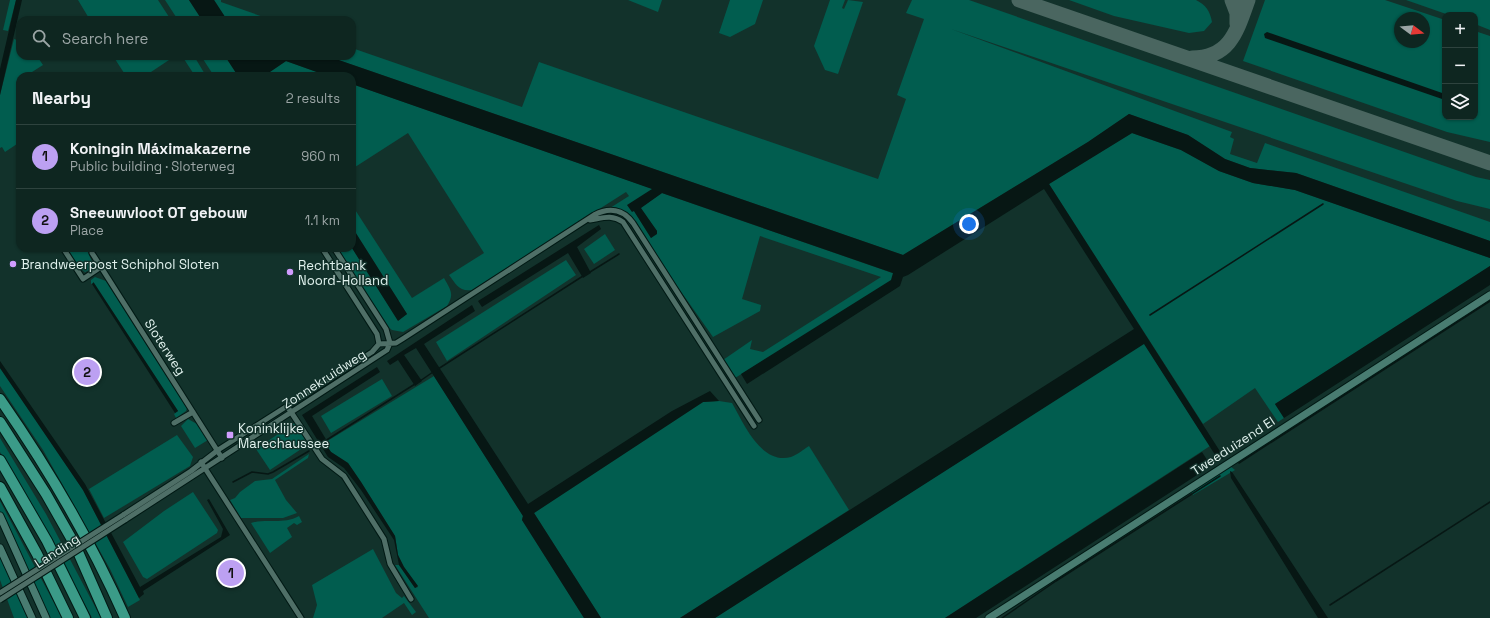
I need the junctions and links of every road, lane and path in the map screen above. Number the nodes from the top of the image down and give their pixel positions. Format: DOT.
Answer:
graph roads {
  1 [pos="589,220"];
  2 [pos="66,252"];
  3 [pos="92,252"];
  4 [pos="325,252"];
  5 [pos="337,252"];
  6 [pos="101,267"];
  7 [pos="1490,295"];
  8 [pos="390,343"];
  9 [pos="379,344"];
  10 [pos="0,399"];
  11 [pos="288,406"];
  12 [pos="193,412"];
  13 [pos="292,413"];
  14 [pos="759,420"];
  15 [pos="0,422"];
  16 [pos="174,423"];
  17 [pos="754,426"];
  18 [pos="218,450"];
  19 [pos="222,458"];
  20 [pos="0,460"];
  21 [pos="201,462"];
  22 [pos="205,469"];
  23 [pos="0,487"];
  24 [pos="123,515"];
  25 [pos="0,516"];
  26 [pos="125,520"];
  27 [pos="0,548"];
  28 [pos="0,593"];
  29 [pos="411,599"];
  30 [pos="0,600"];
  31 [pos="32,618"];
  32 [pos="46,618"];
  33 [pos="68,618"];
  34 [pos="85,618"];
  35 [pos="107,618"];
  36 [pos="125,618"];
  37 [pos="301,618"];
  38 [pos="989,618"];
  1 -- 8 [label="street, Zonnekruidweg"];
  1 -- 14 [label="street, Zonnekruidweg"];
  1 -- 17 [label="street"];
  2 -- 6 [label="street"];
  3 -- 6 [label="street, Sloterweg"];
  4 -- 9 [label="street"];
  5 -- 8 [label="street"];
  6 -- 12 [label="street, Sloterweg"];
  7 -- 38 [label="street, Tweeduizend El"];
  8 -- 9 [label="street, Zonnekruidweg"];
  8 -- 13 [label="street, Zonnekruidweg"];
  9 -- 11 [label="street, Zonnekruidweg"];
  10 -- 36 [label="highway"];
  11 -- 13 [label="street"];
  11 -- 18 [label="street, Zonnekruidweg"];
  12 -- 16 [label="street"];
  12 -- 18 [label="street, Sloterweg"];
  13 -- 19 [label="street, Zonnekruidweg"];
  13 -- 29 [label="street"];
  15 -- 35 [label="highway"];
  18 -- 19 [label="street, Sloterweg"];
  18 -- 21 [label="street, Zonnekruidweg"];
  19 -- 22 [label="street, Zonnekruidweg"];
  20 -- 34 [label="highway"];
  21 -- 22 [label="street"];
  21 -- 24 [label="street, Zonnekruidweg"];
  22 -- 26 [label="street, Zonnekruidweg"];
  22 -- 37 [label="street"];
  23 -- 33 [label="highway"];
  24 -- 28 [label="street, Landing, bridge"];
  25 -- 32 [label="street"];
  26 -- 30 [label="street, Landing, bridge"];
  27 -- 31 [label="street"];
}
